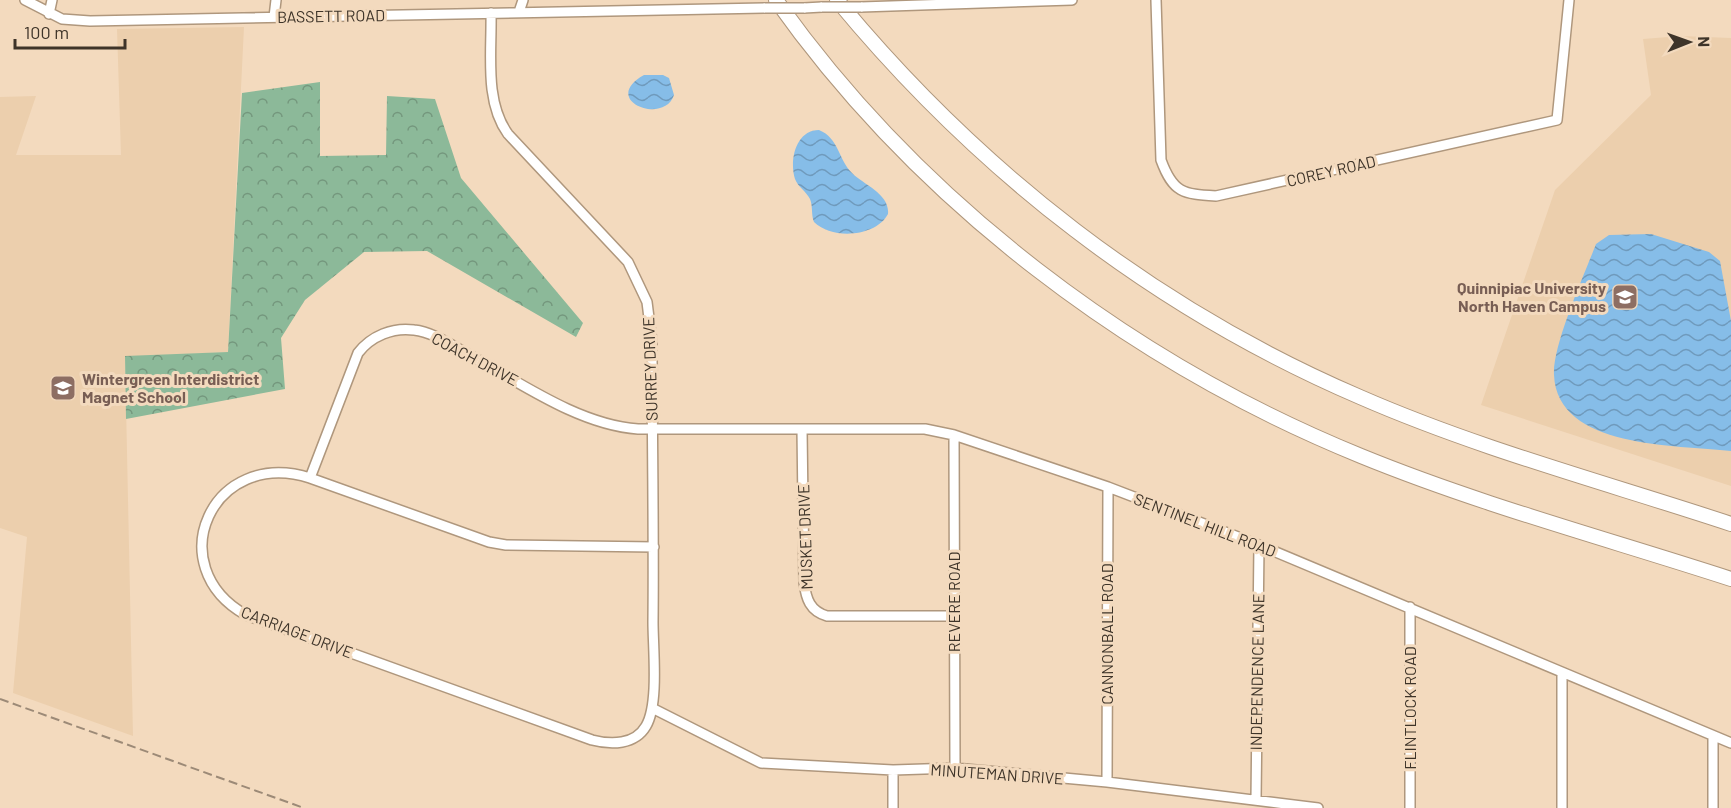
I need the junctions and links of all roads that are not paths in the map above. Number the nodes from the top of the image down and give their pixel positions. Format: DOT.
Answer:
graph roads {
  1 [pos="25,0"];
  2 [pos="52,0"];
  3 [pos="276,0"];
  4 [pos="523,0"];
  5 [pos="837,0"];
  6 [pos="1072,0"];
  7 [pos="1156,0"];
  8 [pos="1569,0"];
  9 [pos="771,4"];
  10 [pos="519,12"];
  11 [pos="491,13"];
  12 [pos="49,14"];
  13 [pos="274,16"];
  14 [pos="652,429"];
  15 [pos="802,429"];
  16 [pos="954,435"];
  17 [pos="310,478"];
  18 [pos="1108,486"];
  19 [pos="1731,524"];
  20 [pos="1259,545"];
  21 [pos="654,547"];
  22 [pos="1731,579"];
  23 [pos="1410,608"];
  24 [pos="954,616"];
  25 [pos="1562,673"];
  26 [pos="652,708"];
  27 [pos="1713,737"];
  28 [pos="1731,743"];
  29 [pos="955,768"];
  30 [pos="893,770"];
  31 [pos="1107,782"];
  32 [pos="1256,800"];
  33 [pos="893,808"];
  34 [pos="1318,808"];
  35 [pos="1410,808"];
  36 [pos="1562,808"];
  37 [pos="1713,808"];
  1 -- 12 [label="street, BASSETT ROAD"];
  2 -- 12 [label="street"];
  3 -- 13 [label="street"];
  4 -- 10 [label="street"];
  5 -- 19 [label="highway"];
  6 -- 9 [label="street, BASSETT ROAD, bridge"];
  7 -- 8 [label="street, COREY ROAD"];
  9 -- 10 [label="street, BASSETT ROAD"];
  9 -- 22 [label="highway"];
  10 -- 11 [label="street, BASSETT ROAD"];
  11 -- 13 [label="street, BASSETT ROAD"];
  11 -- 14 [label="street, SURREY DRIVE"];
  12 -- 13 [label="street, BASSETT ROAD"];
  14 -- 15 [label="street, SENTINEL HILL ROAD"];
  14 -- 17 [label="street, COACH DRIVE"];
  14 -- 21 [label="street, SURREY DRIVE"];
  15 -- 16 [label="street, SENTINEL HILL ROAD"];
  15 -- 24 [label="street, MUSKET DRIVE"];
  16 -- 18 [label="street, SENTINEL HILL ROAD"];
  16 -- 24 [label="street, REVERE ROAD"];
  17 -- 21 [label="street, CARRIAGE DRIVE"];
  17 -- 26 [label="street, CARRIAGE DRIVE"];
  18 -- 20 [label="street, SENTINEL HILL ROAD"];
  18 -- 31 [label="street, CANNONBALL ROAD"];
  20 -- 23 [label="street, SENTINEL HILL ROAD"];
  20 -- 32 [label="street, INDEPENDENCE LANE"];
  21 -- 26 [label="street, SURREY DRIVE"];
  23 -- 25 [label="street, SENTINEL HILL ROAD"];
  23 -- 35 [label="street, FLINTLOCK ROAD"];
  24 -- 29 [label="street, REVERE ROAD"];
  25 -- 27 [label="street, SENTINEL HILL ROAD"];
  25 -- 36 [label="street"];
  26 -- 30 [label="street, MINUTEMAN DRIVE"];
  27 -- 28 [label="street, SENTINEL HILL ROAD"];
  27 -- 37 [label="street"];
  29 -- 30 [label="street, MINUTEMAN DRIVE"];
  29 -- 31 [label="street, MINUTEMAN DRIVE"];
  30 -- 33 [label="street"];
  31 -- 32 [label="street, MINUTEMAN DRIVE"];
  32 -- 34 [label="street, MINUTEMAN DRIVE"];
}
